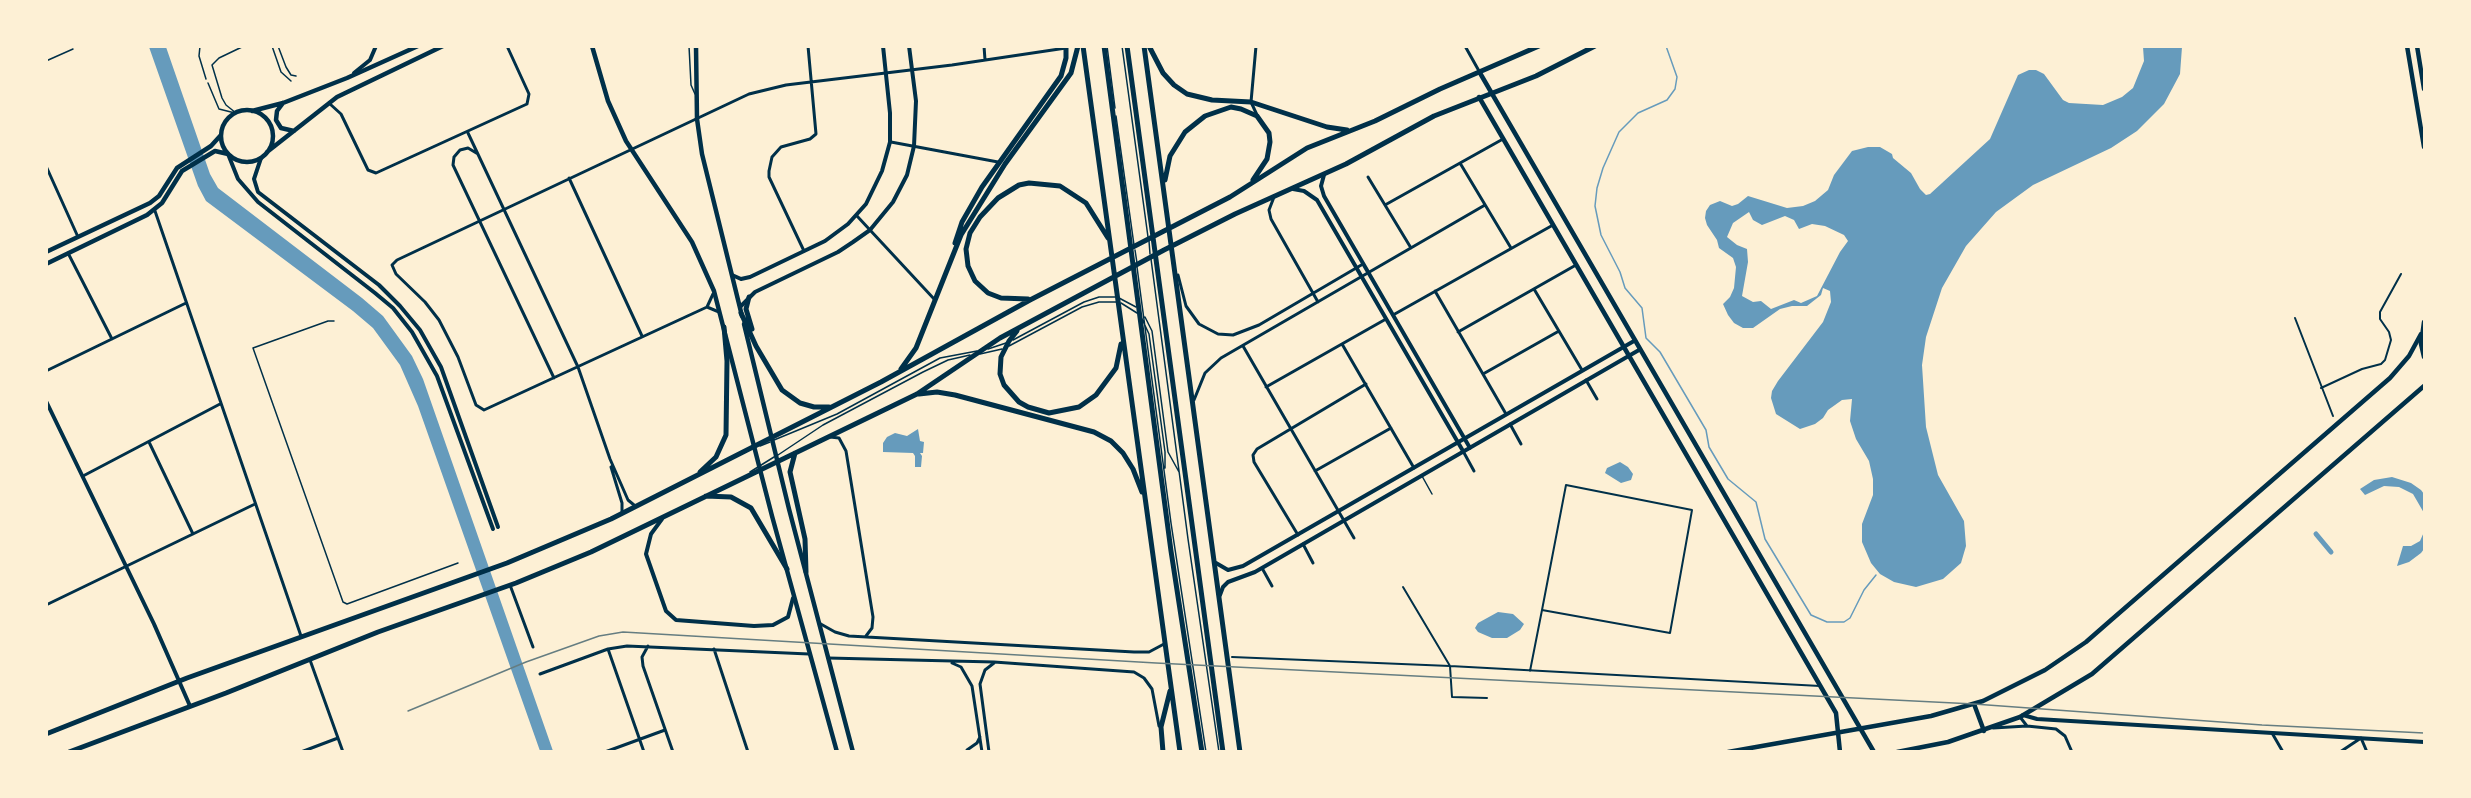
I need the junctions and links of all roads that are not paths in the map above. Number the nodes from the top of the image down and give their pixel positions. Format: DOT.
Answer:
graph roads {
  1 [pos="200,46"];
  2 [pos="244,46"];
  3 [pos="272,46"];
  4 [pos="278,46"];
  5 [pos="371,46"];
  6 [pos="376,46"];
  7 [pos="418,46"];
  8 [pos="443,46"];
  9 [pos="507,46"];
  10 [pos="592,46"];
  11 [pos="689,46"];
  12 [pos="696,46"];
  13 [pos="808,46"];
  14 [pos="882,46"];
  15 [pos="909,46"];
  16 [pos="984,46"];
  17 [pos="1078,46"];
  18 [pos="1083,46"];
  19 [pos="1105,46"];
  20 [pos="1122,46"];
  21 [pos="1127,46"];
  22 [pos="1144,46"];
  23 [pos="1149,46"];
  24 [pos="1256,46"];
  25 [pos="1465,46"];
  26 [pos="1539,46"];
  27 [pos="1595,46"];
  28 [pos="2407,46"];
  29 [pos="2417,46"];
  30 [pos="1066,47"];
  31 [pos="73,49"];
  32 [pos="372,55"];
  33 [pos="986,60"];
  34 [pos="46,62"];
  35 [pos="912,70"];
  36 [pos="1480,73"];
  37 [pos="886,74"];
  38 [pos="296,76"];
  39 [pos="207,78"];
  40 [pos="347,78"];
  41 [pos="291,81"];
  42 [pos="208,83"];
  43 [pos="813,83"];
  44 [pos="2424,89"];
  45 [pos="1491,93"];
  46 [pos="697,97"];
  47 [pos="1479,98"];
  48 [pos="1251,102"];
  49 [pos="283,103"];
  50 [pos="328,103"];
  51 [pos="252,111"];
  52 [pos="236,113"];
  53 [pos="1257,116"];
  54 [pos="698,119"];
  55 [pos="1351,130"];
  56 [pos="295,131"];
  57 [pos="468,133"];
  58 [pos="221,135"];
  59 [pos="1503,139"];
  60 [pos="890,142"];
  61 [pos="914,146"];
  62 [pos="2424,147"];
  63 [pos="630,149"];
  64 [pos="206,152"];
  65 [pos="267,152"];
  66 [pos="228,154"];
  67 [pos="479,155"];
  68 [pos="261,158"];
  69 [pos="998,162"];
  70 [pos="1460,163"];
  71 [pos="186,165"];
  72 [pos="46,166"];
  73 [pos="1324,174"];
  74 [pos="569,177"];
  75 [pos="1368,177"];
  76 [pos="1164,188"];
  77 [pos="1245,188"];
  78 [pos="1289,189"];
  79 [pos="1274,196"];
  80 [pos="1385,205"];
  81 [pos="1485,205"];
  82 [pos="504,208"];
  83 [pos="155,211"];
  84 [pos="857,216"];
  85 [pos="480,220"];
  86 [pos="1553,225"];
  87 [pos="870,230"];
  88 [pos="78,237"];
  89 [pos="1111,245"];
  90 [pos="1411,248"];
  91 [pos="1511,248"];
  92 [pos="804,251"];
  93 [pos="46,252"];
  94 [pos="69,253"];
  95 [pos="953,253"];
  96 [pos="46,264"];
  97 [pos="1175,264"];
  98 [pos="1363,264"];
  99 [pos="1576,265"];
  100 [pos="1356,268"];
  101 [pos="1368,272"];
  102 [pos="2401,274"];
  103 [pos="732,275"];
  104 [pos="1361,276"];
  105 [pos="1534,289"];
  106 [pos="713,290"];
  107 [pos="1435,291"];
  108 [pos="1313,293"];
  109 [pos="749,297"];
  110 [pos="935,300"];
  111 [pos="1030,300"];
  112 [pos="1318,302"];
  113 [pos="186,303"];
  114 [pos="707,307"];
  115 [pos="741,310"];
  116 [pos="721,313"];
  117 [pos="1393,315"];
  118 [pos="2295,318"];
  119 [pos="1386,319"];
  120 [pos="334,321"];
  121 [pos="2424,322"];
  122 [pos="1025,324"];
  123 [pos="724,327"];
  124 [pos="1559,331"];
  125 [pos="1458,332"];
  126 [pos="1122,333"];
  127 [pos="2421,334"];
  128 [pos="642,336"];
  129 [pos="112,339"];
  130 [pos="1634,341"];
  131 [pos="1342,344"];
  132 [pos="756,346"];
  133 [pos="1243,346"];
  134 [pos="1624,347"];
  135 [pos="1639,350"];
  136 [pos="1629,356"];
  137 [pos="2424,357"];
  138 [pos="578,367"];
  139 [pos="46,371"];
  140 [pos="1582,371"];
  141 [pos="898,373"];
  142 [pos="1483,374"];
  143 [pos="554,378"];
  144 [pos="1586,380"];
  145 [pos="1366,384"];
  146 [pos="2424,386"];
  147 [pos="1266,387"];
  148 [pos="2321,388"];
  149 [pos="917,394"];
  150 [pos="1597,399"];
  151 [pos="46,401"];
  152 [pos="1194,401"];
  153 [pos="220,404"];
  154 [pos="834,406"];
  155 [pos="1506,414"];
  156 [pos="838,415"];
  157 [pos="2333,416"];
  158 [pos="1510,424"];
  159 [pos="1391,428"];
  160 [pos="1291,429"];
  161 [pos="1164,433"];
  162 [pos="828,437"];
  163 [pos="1464,439"];
  164 [pos="149,442"];
  165 [pos="1458,442"];
  166 [pos="1521,444"];
  167 [pos="1470,448"];
  168 [pos="1463,452"];
  169 [pos="795,453"];
  170 [pos="610,459"];
  171 [pos="726,462"];
  172 [pos="1414,468"];
  173 [pos="1315,471"];
  174 [pos="1474,471"];
  175 [pos="1180,472"];
  176 [pos="1165,475"];
  177 [pos="83,476"];
  178 [pos="1421,476"];
  179 [pos="692,478"];
  180 [pos="737,480"];
  181 [pos="1432,494"];
  182 [pos="705,496"];
  183 [pos="1146,501"];
  184 [pos="255,504"];
  185 [pos="636,506"];
  186 [pos="1338,512"];
  187 [pos="622,513"];
  188 [pos="665,516"];
  189 [pos="1344,521"];
  190 [pos="193,534"];
  191 [pos="1298,535"];
  192 [pos="1354,538"];
  193 [pos="1303,544"];
  194 [pos="1213,559"];
  195 [pos="458,563"];
  196 [pos="1313,563"];
  197 [pos="126,566"];
  198 [pos="1262,568"];
  199 [pos="787,569"];
  200 [pos="806,572"];
  201 [pos="510,585"];
  202 [pos="1272,586"];
  203 [pos="1403,587"];
  204 [pos="794,594"];
  205 [pos="1219,599"];
  206 [pos="46,605"];
  207 [pos="1542,610"];
  208 [pos="818,622"];
  209 [pos="301,636"];
  210 [pos="865,636"];
  211 [pos="1166,643"];
  212 [pos="648,646"];
  213 [pos="533,647"];
  214 [pos="608,649"];
  215 [pos="714,649"];
  216 [pos="810,654"];
  217 [pos="1232,657"];
  218 [pos="828,658"];
  219 [pos="309,659"];
  220 [pos="947,661"];
  221 [pos="994,662"];
  222 [pos="1450,666"];
  223 [pos="1530,671"];
  224 [pos="540,674"];
  225 [pos="1171,680"];
  226 [pos="180,681"];
  227 [pos="1820,686"];
  228 [pos="1487,698"];
  229 [pos="1974,704"];
  230 [pos="190,706"];
  231 [pos="2022,716"];
  232 [pos="2027,726"];
  233 [pos="1861,728"];
  234 [pos="1991,728"];
  235 [pos="665,730"];
  236 [pos="1984,731"];
  237 [pos="1838,732"];
  238 [pos="2272,733"];
  239 [pos="46,734"];
  240 [pos="1161,735"];
  241 [pos="980,737"];
  242 [pos="338,738"];
  243 [pos="640,738"];
  244 [pos="2361,738"];
  245 [pos="2424,742"];
  246 [pos="967,750"];
  247 [pos="69,752"];
  248 [pos="301,752"];
  249 [pos="343,752"];
  250 [pos="605,752"];
  251 [pos="644,752"];
  252 [pos="673,752"];
  253 [pos="748,752"];
  254 [pos="837,752"];
  255 [pos="853,752"];
  256 [pos="959,752"];
  257 [pos="974,752"];
  258 [pos="982,752"];
  259 [pos="989,752"];
  260 [pos="1163,752"];
  261 [pos="1181,752"];
  262 [pos="1204,752"];
  263 [pos="1221,752"];
  264 [pos="1240,752"];
  265 [pos="1728,752"];
  266 [pos="1840,752"];
  267 [pos="1874,752"];
  268 [pos="1897,752"];
  269 [pos="2072,752"];
  270 [pos="2283,752"];
  271 [pos="2340,752"];
  272 [pos="2367,752"];
  1 -- 39 [label="lane"];
  2 -- 52 [label="lane"];
  3 -- 41 [label="lane"];
  4 -- 38 [label="lane"];
  5 -- 32 [label="lane"];
  6 -- 32 [label="street"];
  7 -- 40 [label="main road"];
  8 -- 50 [label="main road"];
  9 -- 57 [label="street"];
  10 -- 63 [label="main road"];
  11 -- 46 [label="lane"];
  12 -- 46 [label="main road"];
  13 -- 43 [label="street"];
  14 -- 37 [label="street"];
  15 -- 35 [label="street"];
  16 -- 33 [label="street"];
  17 -- 95 [label="main road"];
  18 -- 89 [label="main road"];
  19 -- 176 [label="lane"];
  19 -- 262 [label="main road"];
  20 -- 175 [label="lane"];
  21 -- 263 [label="main road"];
  22 -- 76 [label="main road"];
  23 -- 48 [label="main road"];
  24 -- 48 [label="street"];
  25 -- 36 [label="street"];
  26 -- 36 [label="main road"];
  27 -- 45 [label="main road"];
  28 -- 62 [label="main road"];
  29 -- 44 [label="main road"];
  30 -- 33 [label="street"];
  30 -- 69 [label="main road"];
  31 -- 34 [label="lane"];
  32 -- 40 [label="street"];
  33 -- 35 [label="street"];
  35 -- 37 [label="street"];
  35 -- 61 [label="street"];
  36 -- 45 [label="main road"];
  36 -- 55 [label="main road"];
  37 -- 43 [label="street"];
  37 -- 60 [label="street"];
  40 -- 49 [label="main road"];
  42 -- 52 [label="lane"];
  43 -- 54 [label="street"];
  43 -- 92 [label="street"];
  45 -- 47 [label="main road"];
  45 -- 130 [label="main road"];
  46 -- 54 [label="main road"];
  47 -- 59 [label="main road"];
  47 -- 73 [label="main road"];
  48 -- 53 [label="street"];
  48 -- 55 [label="main road"];
  49 -- 51 [label="main road"];
  49 -- 56 [label="main road"];
  50 -- 56 [label="main road"];
  50 -- 57 [label="street"];
  51 -- 52 [label="main road"];
  51 -- 65 [label="main road"];
  52 -- 58 [label="main road"];
  53 -- 76 [label="main road"];
  53 -- 77 [label="main road"];
  54 -- 63 [label="street"];
  54 -- 103 [label="main road"];
  55 -- 77 [label="main road"];
  56 -- 65 [label="main road"];
  57 -- 67 [label="street"];
  58 -- 64 [label="main road"];
  58 -- 66 [label="main road"];
  59 -- 70 [label="street"];
  59 -- 86 [label="main road"];
  60 -- 61 [label="street"];
  60 -- 84 [label="street"];
  61 -- 69 [label="street"];
  61 -- 87 [label="street"];
  63 -- 74 [label="street"];
  63 -- 106 [label="main road"];
  64 -- 66 [label="main road"];
  64 -- 71 [label="main road"];
  65 -- 68 [label="main road"];
  66 -- 68 [label="main road"];
  66 -- 68 [label="street"];
  67 -- 82 [label="street"];
  67 -- 85 [label="street"];
  69 -- 95 [label="main road"];
  70 -- 80 [label="street"];
  70 -- 81 [label="street"];
  71 -- 83 [label="main road"];
  71 -- 88 [label="main road"];
  72 -- 88 [label="street"];
  73 -- 78 [label="main road"];
  73 -- 98 [label="street"];
  74 -- 82 [label="street"];
  74 -- 128 [label="street"];
  75 -- 80 [label="street"];
  76 -- 97 [label="main road"];
  77 -- 111 [label="main road"];
  78 -- 79 [label="main road"];
  78 -- 100 [label="street"];
  79 -- 108 [label="street"];
  79 -- 122 [label="main road"];
  80 -- 90 [label="street"];
  81 -- 90 [label="street"];
  81 -- 91 [label="street"];
  82 -- 85 [label="street"];
  82 -- 138 [label="street"];
  83 -- 94 [label="main road"];
  83 -- 113 [label="street"];
  84 -- 87 [label="street"];
  84 -- 92 [label="street"];
  85 -- 143 [label="street"];
  85 -- 143 [label="street"];
  86 -- 91 [label="street"];
  86 -- 99 [label="main road"];
  87 -- 109 [label="street"];
  87 -- 110 [label="street"];
  88 -- 93 [label="main road"];
  89 -- 111 [label="main road"];
  89 -- 126 [label="main road"];
  90 -- 101 [label="street"];
  91 -- 107 [label="street"];
  92 -- 103 [label="street"];
  94 -- 96 [label="main road"];
  94 -- 129 [label="street"];
  95 -- 110 [label="main road"];
  97 -- 108 [label="street"];
  97 -- 152 [label="main road"];
  98 -- 100 [label="street"];
  98 -- 101 [label="street"];
  99 -- 105 [label="street"];
  99 -- 134 [label="main road"];
  100 -- 104 [label="street"];
  100 -- 108 [label="street"];
  101 -- 104 [label="street"];
  101 -- 117 [label="street"];
  102 -- 148 [label="street"];
  103 -- 115 [label="main road"];
  104 -- 112 [label="street"];
  104 -- 119 [label="street"];
  105 -- 124 [label="street"];
  105 -- 125 [label="street"];
  106 -- 114 [label="street"];
  106 -- 116 [label="main road"];
  107 -- 117 [label="street"];
  107 -- 125 [label="street"];
  108 -- 112 [label="street"];
  109 -- 115 [label="street"];
  109 -- 132 [label="main road"];
  110 -- 141 [label="main road"];
  111 -- 141 [label="main road"];
  112 -- 133 [label="street"];
  113 -- 129 [label="street"];
  113 -- 153 [label="street"];
  114 -- 116 [label="street"];
  114 -- 128 [label="street"];
  115 -- 132 [label="main road"];
  115 -- 200 [label="main road"];
  116 -- 123 [label="main road"];
  117 -- 163 [label="street"];
  118 -- 148 [label="street"];
  119 -- 131 [label="street"];
  119 -- 165 [label="street"];
  120 -- 195 [label="lane"];
  121 -- 127 [label="main road"];
  122 -- 126 [label="main road"];
  122 -- 149 [label="main road"];
  123 -- 179 [label="main road"];
  123 -- 199 [label="main road"];
  124 -- 140 [label="street"];
  124 -- 142 [label="street"];
  125 -- 142 [label="street"];
  126 -- 183 [label="main road"];
  127 -- 137 [label="main road"];
  127 -- 229 [label="main road"];
  128 -- 138 [label="street"];
  129 -- 139 [label="street"];
  130 -- 134 [label="street"];
  130 -- 135 [label="main road"];
  131 -- 145 [label="street"];
  131 -- 147 [label="street"];
  132 -- 154 [label="main road"];
  133 -- 147 [label="street"];
  133 -- 152 [label="street"];
  134 -- 136 [label="main road"];
  134 -- 140 [label="street"];
  135 -- 136 [label="street"];
  135 -- 233 [label="main road"];
  136 -- 144 [label="street"];
  136 -- 227 [label="main road"];
  138 -- 143 [label="street"];
  138 -- 170 [label="street"];
  140 -- 155 [label="street"];
  141 -- 154 [label="main road"];
  142 -- 155 [label="street"];
  144 -- 150 [label="street"];
  144 -- 158 [label="street"];
  145 -- 159 [label="street"];
  145 -- 160 [label="street"];
  146 -- 231 [label="main road"];
  147 -- 160 [label="street"];
  148 -- 157 [label="street"];
  149 -- 162 [label="main road"];
  149 -- 183 [label="main road"];
  151 -- 177 [label="street"];
  152 -- 194 [label="main road"];
  153 -- 164 [label="street"];
  153 -- 184 [label="street"];
  154 -- 171 [label="main road"];
  155 -- 163 [label="street"];
  156 -- 161 [label="lane"];
  156 -- 171 [label="lane"];
  156 -- 180 [label="lane"];
  158 -- 166 [label="street"];
  158 -- 167 [label="street"];
  159 -- 172 [label="street"];
  159 -- 173 [label="street"];
  160 -- 173 [label="street"];
  160 -- 191 [label="street"];
  161 -- 175 [label="lane"];
  161 -- 176 [label="lane"];
  162 -- 169 [label="main road"];
  162 -- 210 [label="street"];
  163 -- 165 [label="street"];
  163 -- 167 [label="street"];
  164 -- 177 [label="street"];
  164 -- 190 [label="street"];
  165 -- 168 [label="street"];
  165 -- 172 [label="street"];
  167 -- 168 [label="street"];
  168 -- 174 [label="street"];
  168 -- 178 [label="street"];
  169 -- 180 [label="main road"];
  169 -- 200 [label="main road"];
  170 -- 185 [label="street"];
  170 -- 187 [label="street"];
  171 -- 179 [label="main road"];
  172 -- 186 [label="street"];
  173 -- 186 [label="street"];
  175 -- 263 [label="lane"];
  176 -- 262 [label="lane"];
  177 -- 197 [label="street"];
  178 -- 181 [label="lane"];
  178 -- 189 [label="street"];
  179 -- 185 [label="main road"];
  180 -- 182 [label="main road"];
  182 -- 188 [label="main road"];
  182 -- 199 [label="main road"];
  183 -- 211 [label="main road"];
  184 -- 190 [label="street"];
  184 -- 209 [label="street"];
  185 -- 187 [label="main road"];
  186 -- 189 [label="street"];
  186 -- 191 [label="street"];
  187 -- 209 [label="main road"];
  188 -- 201 [label="main road"];
  188 -- 204 [label="street"];
  189 -- 192 [label="street"];
  189 -- 193 [label="street"];
  190 -- 197 [label="street"];
  191 -- 194 [label="street"];
  193 -- 196 [label="street"];
  193 -- 198 [label="street"];
  194 -- 205 [label="main road"];
  197 -- 206 [label="street"];
  197 -- 226 [label="street"];
  198 -- 202 [label="street"];
  198 -- 205 [label="street"];
  199 -- 204 [label="main road"];
  200 -- 208 [label="main road"];
  201 -- 213 [label="street"];
  201 -- 219 [label="main road"];
  203 -- 222 [label="street"];
  204 -- 216 [label="main road"];
  205 -- 264 [label="main road"];
  207 -- 207 [label="street"];
  207 -- 223 [label="street"];
  208 -- 210 [label="street"];
  208 -- 218 [label="main road"];
  209 -- 226 [label="main road"];
  210 -- 211 [label="street"];
  211 -- 225 [label="main road"];
  212 -- 214 [label="street"];
  212 -- 215 [label="street"];
  212 -- 235 [label="street"];
  214 -- 224 [label="street"];
  214 -- 243 [label="street"];
  215 -- 216 [label="street"];
  215 -- 253 [label="street"];
  216 -- 254 [label="main road"];
  217 -- 222 [label="street"];
  218 -- 220 [label="street"];
  218 -- 255 [label="main road"];
  219 -- 230 [label="main road"];
  219 -- 242 [label="street"];
  220 -- 221 [label="street"];
  220 -- 241 [label="street"];
  221 -- 240 [label="street"];
  221 -- 259 [label="street"];
  222 -- 223 [label="street"];
  222 -- 228 [label="street"];
  223 -- 227 [label="street"];
  225 -- 240 [label="main road"];
  225 -- 261 [label="main road"];
  226 -- 230 [label="street"];
  226 -- 239 [label="main road"];
  227 -- 237 [label="main road"];
  229 -- 233 [label="main road"];
  229 -- 236 [label="main road"];
  230 -- 247 [label="main road"];
  231 -- 232 [label="street"];
  231 -- 234 [label="main road"];
  231 -- 238 [label="street"];
  232 -- 234 [label="street"];
  232 -- 269 [label="street"];
  233 -- 237 [label="main road"];
  233 -- 267 [label="main road"];
  234 -- 236 [label="main road"];
  235 -- 243 [label="street"];
  235 -- 252 [label="street"];
  236 -- 268 [label="main road"];
  237 -- 265 [label="main road"];
  237 -- 266 [label="main road"];
  238 -- 244 [label="street"];
  238 -- 270 [label="street"];
  240 -- 260 [label="main road"];
  241 -- 246 [label="street"];
  241 -- 258 [label="street"];
  242 -- 248 [label="street"];
  242 -- 249 [label="street"];
  243 -- 250 [label="street"];
  243 -- 251 [label="street"];
  244 -- 245 [label="street"];
  244 -- 271 [label="street"];
  244 -- 272 [label="street"];
  246 -- 256 [label="street"];
  246 -- 257 [label="street"];
}
